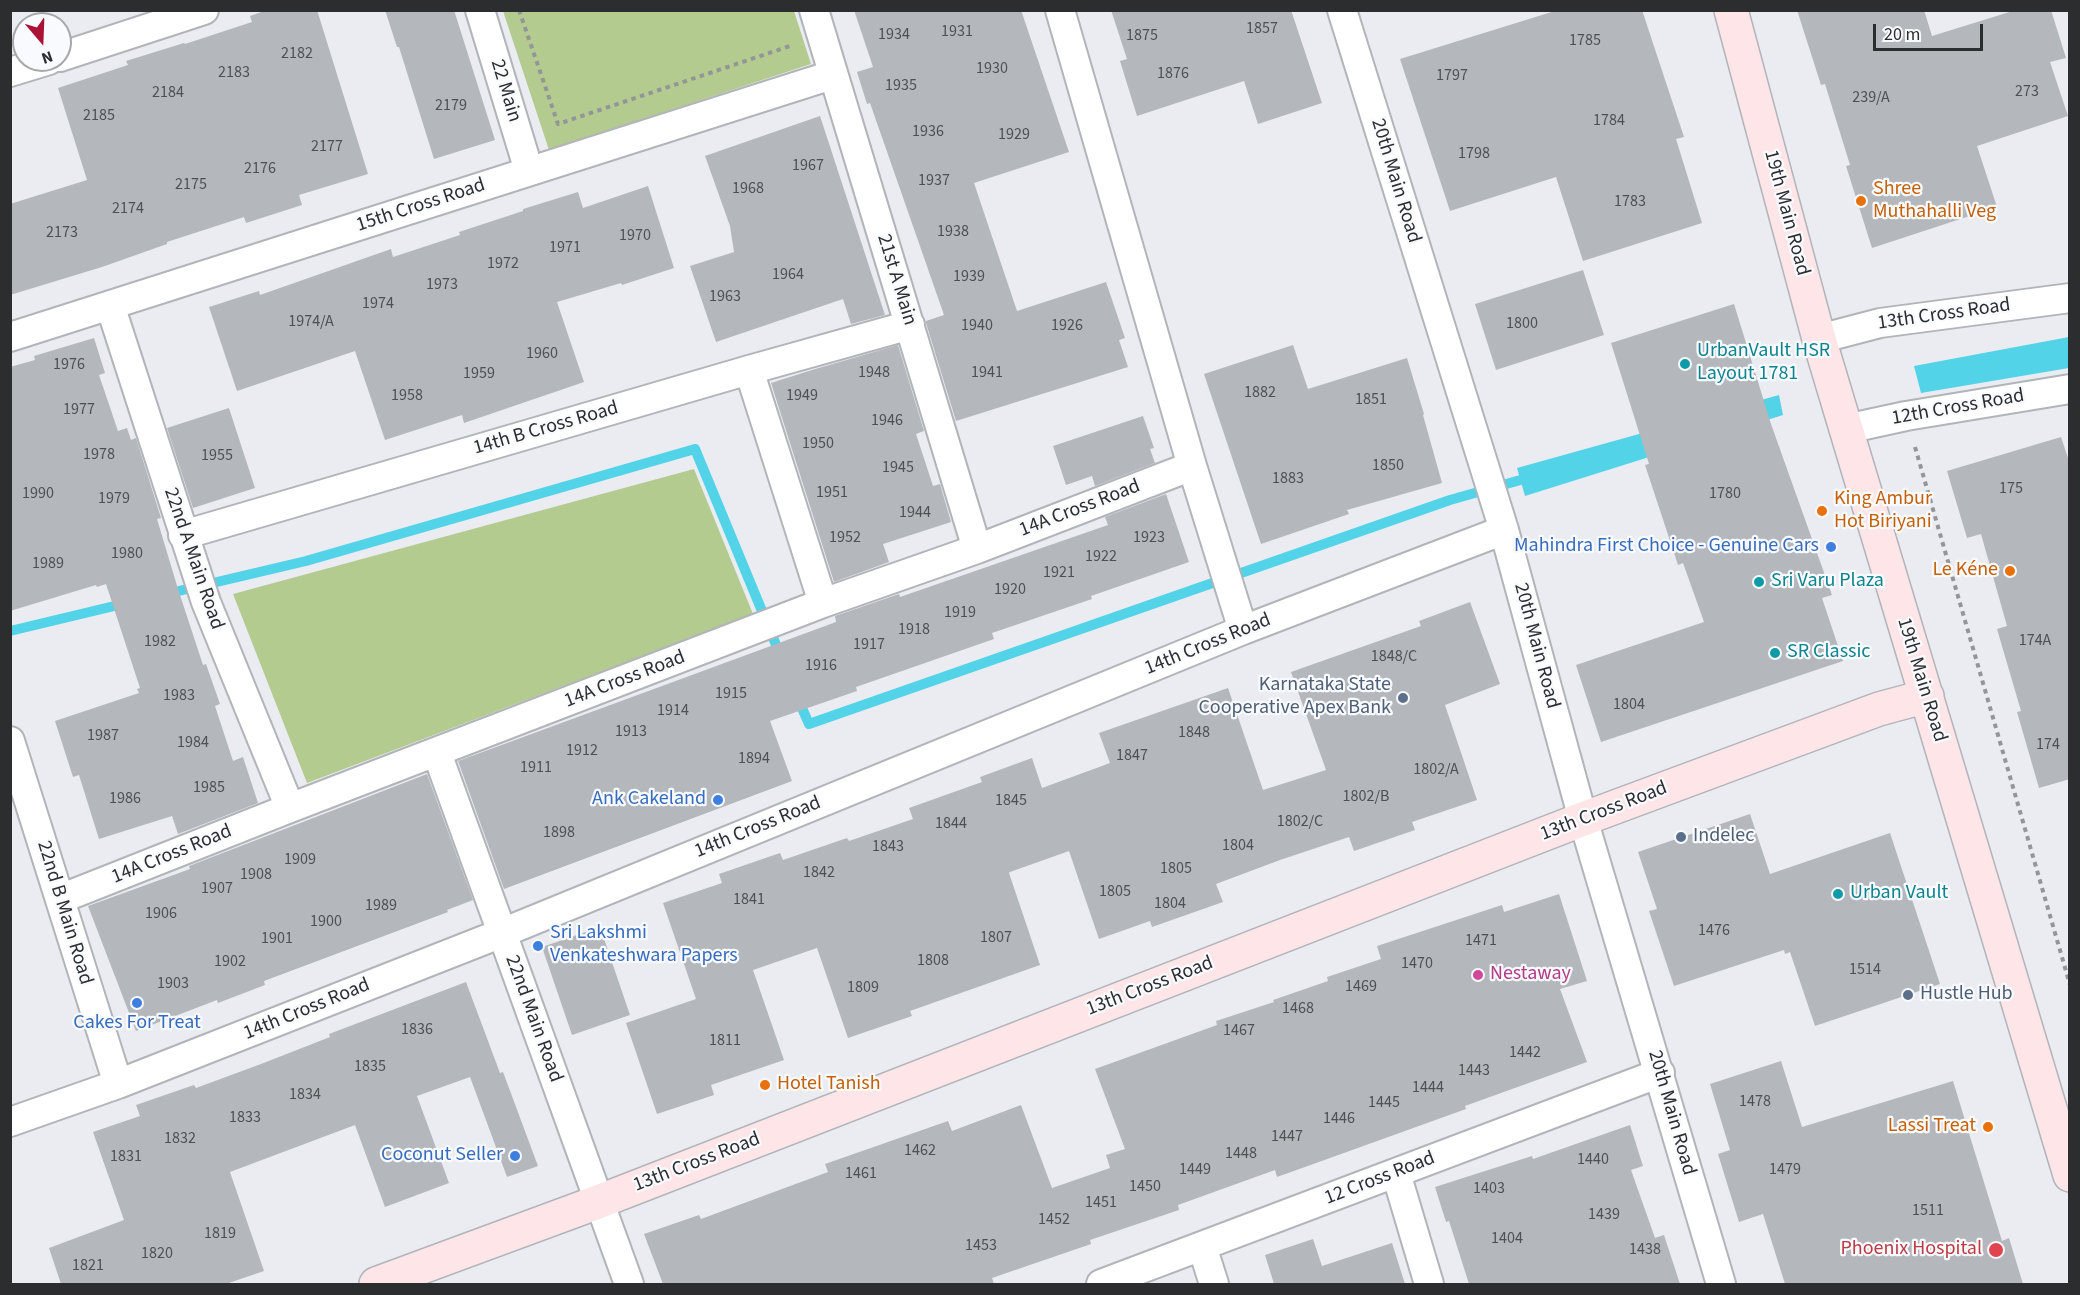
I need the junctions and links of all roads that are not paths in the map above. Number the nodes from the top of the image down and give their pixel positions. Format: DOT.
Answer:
graph roads {
  1 [pos="204,10"];
  2 [pos="480,10"];
  3 [pos="814,10"];
  4 [pos="1060,10"];
  5 [pos="1342,10"];
  6 [pos="1731,10"];
  7 [pos="72,53"];
  8 [pos="832,75"];
  9 [pos="529,171"];
  10 [pos="2070,298"];
  11 [pos="110,305"];
  12 [pos="910,325"];
  13 [pos="10,337"];
  14 [pos="1820,339"];
  15 [pos="749,369"];
  16 [pos="2070,389"];
  17 [pos="1843,420"];
  18 [pos="1192,466"];
  19 [pos="1504,530"];
  20 [pos="183,536"];
  21 [pos="977,549"];
  22 [pos="823,603"];
  23 [pos="1243,630"];
  24 [pos="1927,696"];
  25 [pos="10,741"];
  26 [pos="437,753"];
  27 [pos="290,808"];
  28 [pos="1583,819"];
  29 [pos="60,899"];
  30 [pos="502,933"];
  31 [pos="1660,1073"];
  32 [pos="118,1084"];
  33 [pos="10,1122"];
  34 [pos="1396,1173"];
  35 [pos="2070,1175"];
  36 [pos="598,1202"];
  37 [pos="1202,1246"];
  38 [pos="376,1284"];
  39 [pos="629,1284"];
  40 [pos="1101,1284"];
  41 [pos="1214,1284"];
  42 [pos="1429,1284"];
  43 [pos="1721,1284"];
  1 -- 7 [label="street"];
  2 -- 9 [label="street, 22 Main"];
  3 -- 8 [label="street, 21st A Main"];
  4 -- 18 [label="street"];
  5 -- 19 [label="street, 20th Main Road"];
  6 -- 14 [label="street, 19th Main Road"];
  8 -- 9 [label="street, 15th Cross Road"];
  8 -- 12 [label="street, 21st A Main"];
  9 -- 11 [label="street, 15th Cross Road"];
  10 -- 14 [label="street, 13th Cross Road"];
  11 -- 13 [label="street, 15th Cross Road"];
  11 -- 20 [label="street, 22nd A Main Road"];
  12 -- 15 [label="street, 14th B Cross Road"];
  12 -- 21 [label="street, 21st A Main"];
  14 -- 17 [label="street, 19th Main Road"];
  15 -- 20 [label="street, 14th B Cross Road"];
  15 -- 22 [label="street"];
  16 -- 17 [label="street, 12th Cross Road"];
  17 -- 24 [label="street, 19th Main Road"];
  18 -- 21 [label="street, 14A Cross Road"];
  18 -- 23 [label="street"];
  19 -- 23 [label="street, 14th Cross Road"];
  19 -- 28 [label="street, 20th Main Road"];
  20 -- 27 [label="street, 22nd A Main Road"];
  21 -- 22 [label="street, 14A Cross Road"];
  22 -- 26 [label="street, 14A Cross Road"];
  23 -- 30 [label="street, 14th Cross Road"];
  24 -- 28 [label="street, 13th Cross Road"];
  24 -- 35 [label="street, 19th Main Road"];
  25 -- 29 [label="street, 22nd B Main Road"];
  26 -- 27 [label="street, 14A Cross Road"];
  26 -- 30 [label="street, 22nd Main Road"];
  27 -- 29 [label="street, 14A Cross Road"];
  28 -- 31 [label="street, 20th Main Road"];
  28 -- 36 [label="street, 13th Cross Road"];
  29 -- 32 [label="street, 22nd B Main Road"];
  30 -- 32 [label="street, 14th Cross Road"];
  30 -- 36 [label="street, 22nd Main Road"];
  31 -- 34 [label="street, 12 Cross Road"];
  31 -- 43 [label="street, 20th Main Road"];
  32 -- 33 [label="street, 14th Cross Road"];
  34 -- 37 [label="street, 12 Cross Road"];
  34 -- 42 [label="street"];
  36 -- 38 [label="street, 13th Cross Road"];
  36 -- 39 [label="street, 22nd Main Road"];
  37 -- 40 [label="street, 12 Cross Road"];
  37 -- 41 [label="street"];
}
